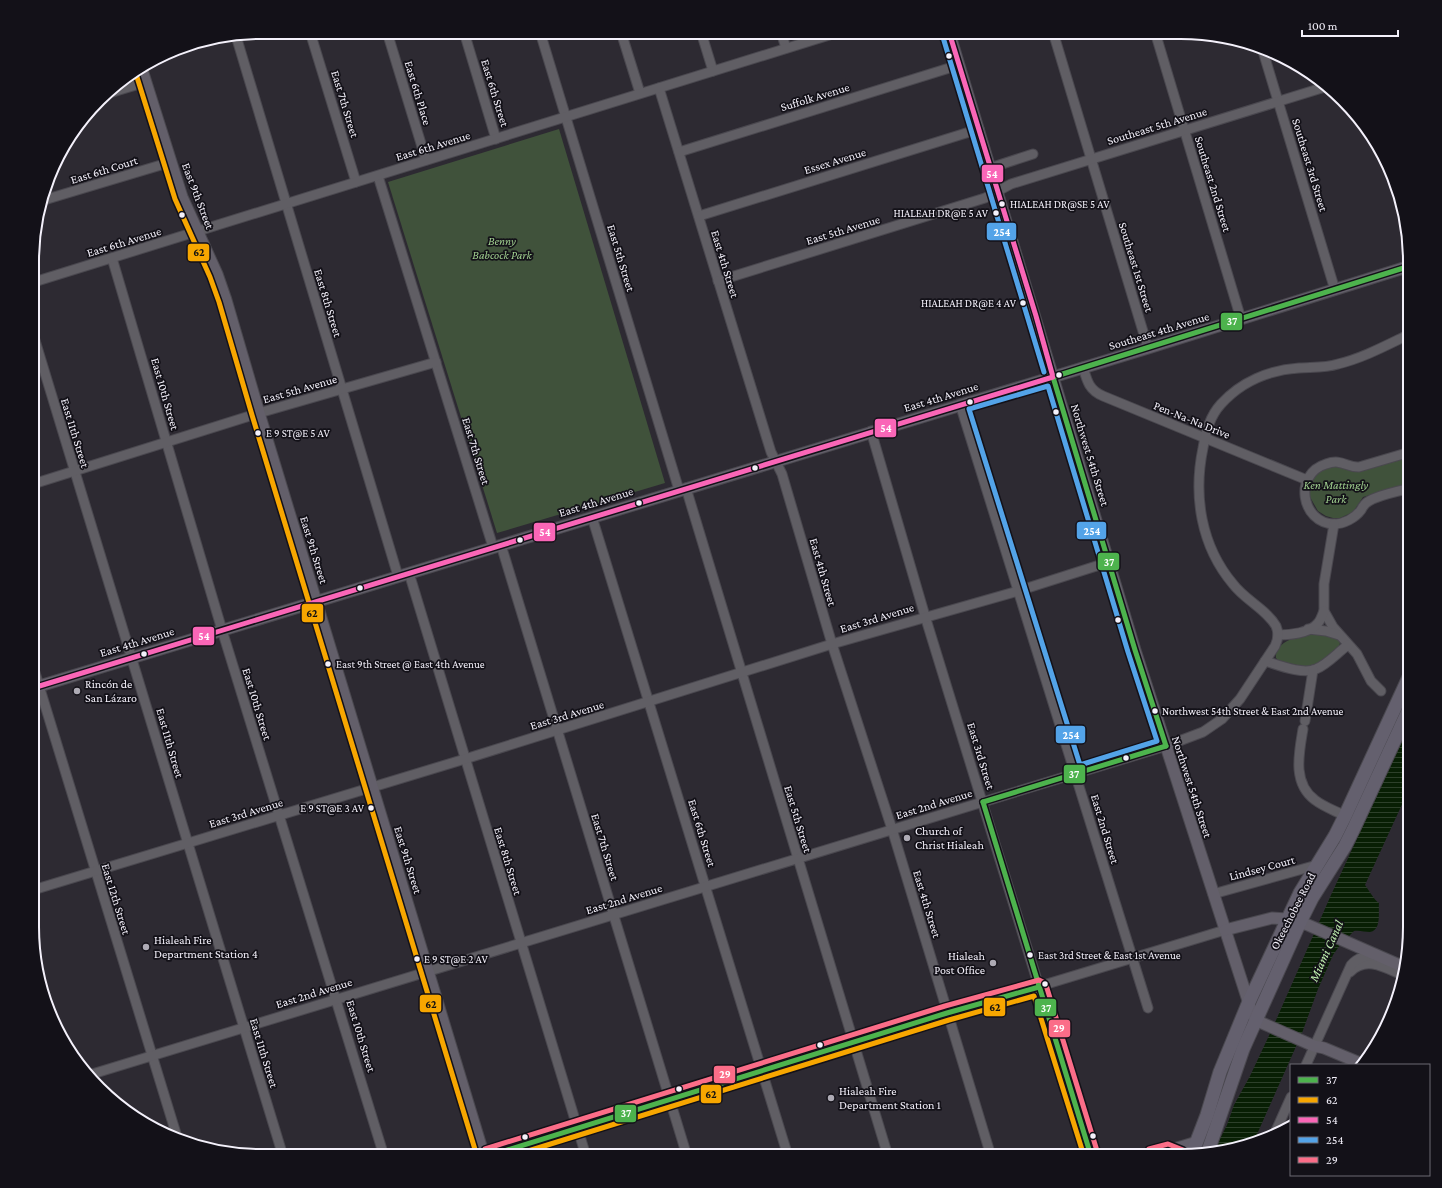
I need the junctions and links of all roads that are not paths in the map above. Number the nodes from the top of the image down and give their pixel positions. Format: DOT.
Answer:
graph roads {
  1 [pos="312,39"];
  2 [pos="389,39"];
  3 [pos="466,39"];
  4 [pos="542,39"];
  5 [pos="623,39"];
  6 [pos="703,39"];
  7 [pos="783,39"];
  8 [pos="816,39"];
  9 [pos="951,39"];
  10 [pos="1055,39"];
  11 [pos="1157,39"];
  12 [pos="237,40"];
  13 [pos="786,48"];
  14 [pos="1264,55"];
  15 [pos="959,65"];
  16 [pos="713,71"];
  17 [pos="143,73"];
  18 [pos="146,82"];
  19 [pos="659,88"];
  20 [pos="1320,88"];
  21 [pos="120,90"];
  22 [pos="640,93"];
  23 [pos="1278,101"];
  24 [pos="566,117"];
  25 [pos="979,129"];
  26 [pos="1184,130"];
  27 [pos="496,139"];
  28 [pos="679,152"];
  29 [pos="1033,154"];
  30 [pos="1091,159"];
  31 [pos="426,160"];
  32 [pos="171,162"];
  33 [pos="990,168"];
  34 [pos="378,176"];
  35 [pos="356,182"];
  36 [pos="997,192"];
  37 [pos="49,199"];
  38 [pos="286,204"];
  39 [pos="699,216"];
  40 [pos="198,232"];
  41 [pos="112,258"];
  42 [pos="1403,268"];
  43 [pos="39,280"];
  44 [pos="718,281"];
  45 [pos="1335,290"];
  46 [pos="1241,319"];
  47 [pos="1403,337"];
  48 [pos="1148,348"];
  49 [pos="39,354"];
  50 [pos="436,362"];
  51 [pos="1083,367"];
  52 [pos="1053,377"];
  53 [pos="342,389"];
  54 [pos="960,404"];
  55 [pos="259,414"];
  56 [pos="872,431"];
  57 [pos="1205,438"];
  58 [pos="167,443"];
  59 [pos="1403,454"];
  60 [pos="776,460"];
  61 [pos="74,472"];
  62 [pos="1306,480"];
  63 [pos="39,482"];
  64 [pos="683,489"];
  65 [pos="1403,490"];
  66 [pos="592,517"];
  67 [pos="1334,524"];
  68 [pos="497,546"];
  69 [pos="1109,562"];
  70 [pos="404,574"];
  71 [pos="1018,591"];
  72 [pos="316,601"];
  73 [pos="1324,611"];
  74 [pos="925,616"];
  75 [pos="1308,629"];
  76 [pos="222,630"];
  77 [pos="1278,635"];
  78 [pos="1340,636"];
  79 [pos="832,644"];
  80 [pos="1348,645"];
  81 [pos="132,658"];
  82 [pos="1265,661"];
  83 [pos="1313,670"];
  84 [pos="741,673"];
  85 [pos="39,686"];
  86 [pos="1403,690"];
  87 [pos="1381,691"];
  88 [pos="39,696"];
  89 [pos="649,701"];
  90 [pos="1403,722"];
  91 [pos="557,730"];
  92 [pos="1166,746"];
  93 [pos="465,759"];
  94 [pos="1075,774"];
  95 [pos="372,786"];
  96 [pos="983,802"];
  97 [pos="279,815"];
  98 [pos="1345,816"];
  99 [pos="892,829"];
  100 [pos="187,843"];
  101 [pos="797,859"];
  102 [pos="1317,865"];
  103 [pos="95,871"];
  104 [pos="706,886"];
  105 [pos="39,888"];
  106 [pos="1213,894"];
  107 [pos="613,914"];
  108 [pos="1287,919"];
  109 [pos="1300,922"];
  110 [pos="1225,930"];
  111 [pos="520,943"];
  112 [pos="1133,959"];
  113 [pos="1372,959"];
  114 [pos="1400,966"];
  115 [pos="428,971"];
  116 [pos="1398,973"];
  117 [pos="1039,987"];
  118 [pos="337,999"];
  119 [pos="1248,1004"];
  120 [pos="1148,1008"];
  121 [pos="947,1013"];
  122 [pos="1256,1019"];
  123 [pos="244,1028"];
  124 [pos="853,1043"];
  125 [pos="1314,1046"];
  126 [pos="152,1056"];
  127 [pos="1357,1062"];
  128 [pos="1306,1064"];
  129 [pos="1345,1064"];
  130 [pos="762,1071"];
  131 [pos="94,1073"];
  132 [pos="670,1099"];
  133 [pos="1290,1099"];
  134 [pos="577,1127"];
  135 [pos="1278,1127"];
  136 [pos="1215,1131"];
  137 [pos="175,1132"];
  138 [pos="1209,1147"];
  139 [pos="1194,1148"];
  140 [pos="281,1149"];
  141 [pos="382,1149"];
  142 [pos="484,1149"];
  143 [pos="508,1149"];
  144 [pos="584,1149"];
  145 [pos="686,1149"];
  146 [pos="786,1149"];
  147 [pos="886,1149"];
  148 [pos="989,1149"];
  149 [pos="1089,1149"];
  1 -- 35 [label="street, East 7th Street"];
  2 -- 31 [label="street, East 6th Place"];
  3 -- 27 [label="street, East 6th Street"];
  4 -- 24 [label="street, East 5th Street"];
  5 -- 22 [label="street"];
  6 -- 16 [label="street"];
  7 -- 13 [label="street"];
  8 -- 13 [label="street, East 6th Avenue"];
  9 -- 15 [label="main road, Northwest 54th Street"];
  10 -- 30 [label="street, Southeast 1st Street"];
  11 -- 26 [label="street, Southeast 2nd Street"];
  12 -- 38 [label="street, East 8th Street"];
  13 -- 16 [label="street, East 6th Avenue"];
  14 -- 23 [label="street, Southeast 3rd Street"];
  15 -- 25 [label="main road, Northwest 54th Street"];
  15 -- 28 [label="street, Suffolk Avenue"];
  16 -- 19 [label="street, East 6th Avenue"];
  17 -- 18 [label="main road, East 9th Street"];
  18 -- 21 [label="street"];
  18 -- 32 [label="main road, East 9th Street"];
  19 -- 22 [label="street, East 6th Avenue"];
  19 -- 28 [label="street, East 4th Street"];
  20 -- 23 [label="street, Southeast 5th Avenue"];
  22 -- 24 [label="street, East 6th Avenue"];
  23 -- 26 [label="street, Southeast 5th Avenue"];
  23 -- 45 [label="street, Southeast 3rd Street"];
  24 -- 27 [label="street, East 6th Avenue"];
  24 -- 64 [label="street, East 5th Street"];
  25 -- 33 [label="main road, Northwest 54th Street"];
  25 -- 39 [label="street, Essex Avenue"];
  26 -- 30 [label="street, Southeast 5th Avenue"];
  26 -- 46 [label="street, Southeast 2nd Street"];
  27 -- 31 [label="street, East 6th Avenue"];
  28 -- 39 [label="street, East 4th Street"];
  29 -- 33 [label="street"];
  30 -- 36 [label="street, Southeast 5th Avenue"];
  30 -- 48 [label="street, Southeast 1st Street"];
  31 -- 34 [label="street, East 6th Avenue"];
  32 -- 37 [label="street, East 6th Court"];
  32 -- 40 [label="main road, East 9th Street"];
  33 -- 36 [label="main road, Northwest 54th Street"];
  34 -- 35 [label="street, East 6th Avenue"];
  34 -- 50 [label="street, East 7th Street"];
  35 -- 38 [label="street, East 6th Avenue"];
  36 -- 44 [label="street, East 5th Avenue"];
  36 -- 52 [label="main road, Northwest 54th Street"];
  38 -- 40 [label="street, East 6th Avenue"];
  38 -- 53 [label="street, East 8th Street"];
  39 -- 44 [label="street, East 4th Street"];
  40 -- 41 [label="street, East 6th Avenue"];
  40 -- 55 [label="main road, East 9th Street"];
  41 -- 43 [label="street, East 6th Avenue"];
  41 -- 58 [label="street, East 10th Street"];
  42 -- 45 [label="main road, Southeast 4th Avenue"];
  44 -- 60 [label="street, East 4th Street"];
  45 -- 46 [label="main road, Southeast 4th Avenue"];
  46 -- 48 [label="main road, Southeast 4th Avenue"];
  47 -- 57 [label="street"];
  48 -- 51 [label="main road, Southeast 4th Avenue"];
  49 -- 61 [label="street, East 11th Street"];
  50 -- 53 [label="street, East 5th Avenue"];
  50 -- 68 [label="street, East 7th Street"];
  51 -- 52 [label="main road, Southeast 4th Avenue"];
  51 -- 57 [label="street, Pen-Na-Na Drive"];
  52 -- 54 [label="main road, East 4th Avenue"];
  52 -- 69 [label="main road, Northwest 54th Street"];
  53 -- 55 [label="street, East 5th Avenue"];
  53 -- 70 [label="street, East 8th Street"];
  54 -- 56 [label="main road, East 4th Avenue"];
  54 -- 71 [label="street, East 2nd Street"];
  55 -- 58 [label="street, East 5th Avenue"];
  55 -- 72 [label="main road, East 9th Street"];
  56 -- 60 [label="main road, East 4th Avenue"];
  56 -- 74 [label="street, East 3rd Street"];
  57 -- 62 [label="street, Pen-Na-Na Drive"];
  57 -- 77 [label="street"];
  58 -- 61 [label="street, East 5th Avenue"];
  58 -- 76 [label="street, East 10th Street"];
  59 -- 62 [label="street"];
  60 -- 64 [label="main road, East 4th Avenue"];
  60 -- 79 [label="street, East 4th Street"];
  61 -- 63 [label="street, East 5th Avenue"];
  61 -- 81 [label="street, East 11th Street"];
  62 -- 67 [label="street"];
  64 -- 66 [label="main road, East 4th Avenue"];
  64 -- 84 [label="street, East 5th Street"];
  65 -- 67 [label="street"];
  66 -- 68 [label="main road, East 4th Avenue"];
  66 -- 89 [label="street, East 6th Street"];
  67 -- 73 [label="street"];
  68 -- 70 [label="main road, East 4th Avenue"];
  68 -- 91 [label="street, East 7th Street"];
  69 -- 71 [label="street, East 3rd Avenue"];
  69 -- 92 [label="main road, Northwest 54th Street"];
  70 -- 72 [label="main road, East 4th Avenue"];
  70 -- 93 [label="street, East 8th Street"];
  71 -- 74 [label="street, East 3rd Avenue"];
  71 -- 94 [label="street, East 2nd Street"];
  72 -- 76 [label="main road, East 4th Avenue"];
  72 -- 95 [label="main road, East 9th Street"];
  73 -- 75 [label="street"];
  73 -- 78 [label="street"];
  74 -- 79 [label="street, East 3rd Avenue"];
  74 -- 96 [label="street, East 3rd Street"];
  75 -- 77 [label="street"];
  75 -- 78 [label="street"];
  76 -- 81 [label="main road, East 4th Avenue"];
  76 -- 97 [label="street, East 10th Street"];
  77 -- 82 [label="street, East 2nd Avenue"];
  78 -- 80 [label="street"];
  79 -- 84 [label="street, East 3rd Avenue"];
  79 -- 99 [label="street, East 4th Street"];
  80 -- 83 [label="street"];
  80 -- 87 [label="street"];
  81 -- 85 [label="main road, East 4th Avenue"];
  81 -- 100 [label="street, East 11th Street"];
  82 -- 83 [label="street"];
  82 -- 92 [label="street, East 2nd Avenue"];
  83 -- 98 [label="street"];
  84 -- 89 [label="street, East 3rd Avenue"];
  84 -- 101 [label="street, East 5th Street"];
  86 -- 98 [label="highway, Okeechobee Road"];
  88 -- 103 [label="street, East 12th Street"];
  89 -- 91 [label="street, East 3rd Avenue"];
  89 -- 104 [label="street, East 6th Street"];
  90 -- 109 [label="highway, Okeechobee Road"];
  91 -- 93 [label="street, East 3rd Avenue"];
  91 -- 107 [label="street, East 7th Street"];
  92 -- 94 [label="street, East 2nd Avenue"];
  92 -- 106 [label="main road, Northwest 54th Street"];
  93 -- 95 [label="street, East 3rd Avenue"];
  93 -- 111 [label="street, East 8th Street"];
  94 -- 96 [label="street, East 2nd Avenue"];
  94 -- 112 [label="street, East 2nd Street"];
  95 -- 97 [label="street, East 3rd Avenue"];
  95 -- 115 [label="main road, East 9th Street"];
  96 -- 99 [label="street, East 2nd Avenue"];
  96 -- 117 [label="street, East 3rd Street"];
  97 -- 100 [label="street, East 3rd Avenue"];
  97 -- 118 [label="street, East 10th Street"];
  98 -- 102 [label="highway, Okeechobee Road"];
  99 -- 101 [label="street, East 2nd Avenue"];
  99 -- 121 [label="street, East 4th Street"];
  100 -- 103 [label="street, East 3rd Avenue"];
  100 -- 123 [label="street, East 11th Street"];
  101 -- 104 [label="street, East 2nd Avenue"];
  101 -- 124 [label="street, East 5th Street"];
  102 -- 106 [label="street, Lindsey Court"];
  102 -- 108 [label="highway, Okeechobee Road"];
  103 -- 105 [label="street, East 3rd Avenue"];
  103 -- 126 [label="street, East 12th Street"];
  104 -- 107 [label="street, East 2nd Avenue"];
  104 -- 130 [label="street, East 6th Street"];
  106 -- 110 [label="main road, Northwest 54th Street"];
  107 -- 111 [label="street, East 2nd Avenue"];
  107 -- 132 [label="street, East 7th Street"];
  108 -- 109 [label="main road"];
  108 -- 110 [label="main road"];
  108 -- 119 [label="highway, Okeechobee Road"];
  109 -- 113 [label="main road"];
  109 -- 122 [label="highway, Okeechobee Road"];
  110 -- 112 [label="street"];
  110 -- 119 [label="main road, Northwest 54th Street"];
  111 -- 115 [label="street, East 2nd Avenue"];
  111 -- 134 [label="street, East 8th Street"];
  112 -- 117 [label="street"];
  112 -- 120 [label="street, East 2nd Street"];
  113 -- 114 [label="main road"];
  113 -- 116 [label="street"];
  113 -- 125 [label="street"];
  115 -- 118 [label="street, East 2nd Avenue"];
  115 -- 142 [label="main road, East 9th Street"];
  117 -- 121 [label="street"];
  117 -- 149 [label="street, East 3rd Street"];
  118 -- 123 [label="street, East 2nd Avenue"];
  118 -- 141 [label="street, East 10th Street"];
  119 -- 122 [label="main road, Northwest 54th Street"];
  119 -- 139 [label="highway, Okeechobee Road"];
  121 -- 124 [label="street"];
  121 -- 148 [label="street, East 4th Street"];
  122 -- 125 [label="main road"];
  122 -- 136 [label="highway, Okeechobee Road"];
  123 -- 126 [label="street, East 2nd Avenue"];
  123 -- 140 [label="street, East 11th Street"];
  124 -- 130 [label="street"];
  124 -- 147 [label="street, East 5th Street"];
  125 -- 127 [label="main road"];
  125 -- 128 [label="street"];
  125 -- 129 [label="main road"];
  126 -- 131 [label="street, East 2nd Avenue"];
  126 -- 137 [label="street, East 12th Street"];
  130 -- 132 [label="street"];
  130 -- 146 [label="street, East 6th Street"];
  132 -- 134 [label="street"];
  132 -- 145 [label="street, East 7th Street"];
  133 -- 135 [label="street"];
  134 -- 143 [label="street"];
  134 -- 144 [label="street, East 8th Street"];
  136 -- 138 [label="highway, Okeechobee Road"];
  136 -- 139 [label="highway"];
}
